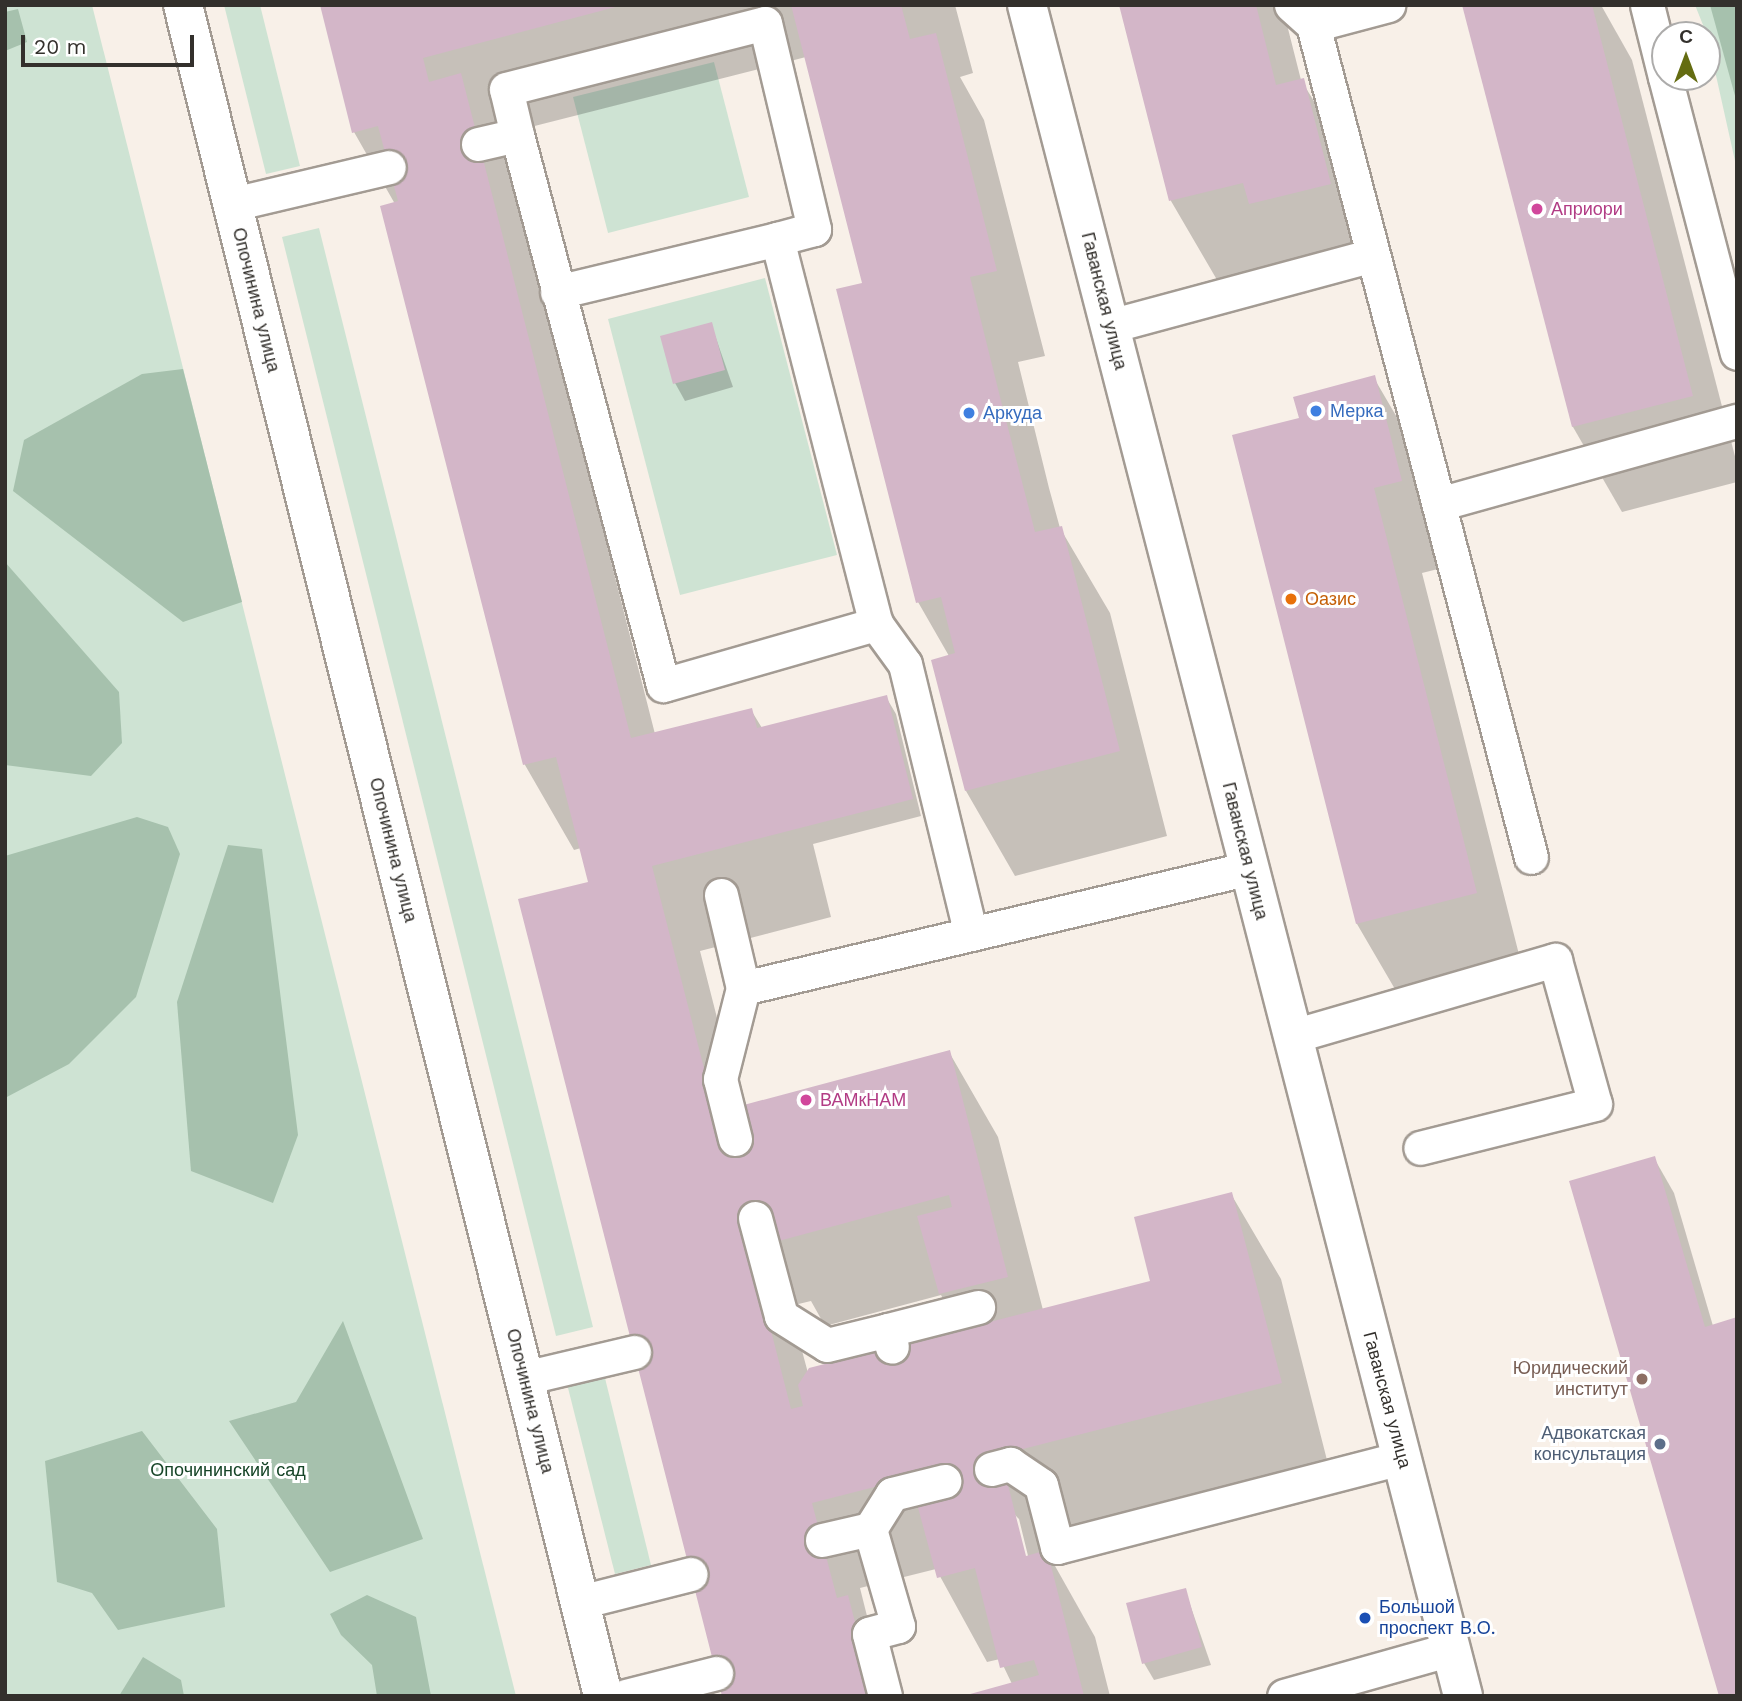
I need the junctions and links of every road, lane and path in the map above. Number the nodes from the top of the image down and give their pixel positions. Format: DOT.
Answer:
graph roads {
  1 [pos="183,5"];
  2 [pos="1027,5"];
  3 [pos="1388,5"];
  4 [pos="1302,15"];
  5 [pos="1669,91"];
  6 [pos="517,135"];
  7 [pos="478,144"];
  8 [pos="389,167"];
  9 [pos="233,204"];
  10 [pos="777,239"];
  11 [pos="1373,255"];
  12 [pos="557,292"];
  13 [pos="1110,326"];
  14 [pos="1737,353"];
  15 [pos="1737,421"];
  16 [pos="1439,503"];
  17 [pos="876,624"];
  18 [pos="1531,857"];
  19 [pos="1250,869"];
  20 [pos="721,895"];
  21 [pos="971,934"];
  22 [pos="743,988"];
  23 [pos="1293,1036"];
  24 [pos="735,1139"];
  25 [pos="1420,1148"];
  26 [pos="755,1218"];
  27 [pos="978,1307"];
  28 [pos="634,1352"];
  29 [pos="524,1378"];
  30 [pos="1402,1458"];
  31 [pos="991,1469"];
  32 [pos="944,1481"];
  33 [pos="870,1529"];
  34 [pos="822,1541"];
  35 [pos="691,1574"];
  36 [pos="580,1602"];
  37 [pos="1451,1649"];
  38 [pos="716,1673"];
  39 [pos="603,1696"];
  40 [pos="626,1696"];
  41 [pos="885,1696"];
  42 [pos="1284,1696"];
  43 [pos="1464,1696"];
  1 -- 9 [label="street, Опочинина улица"];
  2 -- 13 [label="street, Гаванская улица"];
  3 -- 4 [label="lane"];
  4 -- 11 [label="lane"];
  5 -- 14 [label="lane"];
  6 -- 7 [label="lane"];
  6 -- 10 [label="lane"];
  6 -- 12 [label="lane"];
  8 -- 9 [label="lane"];
  9 -- 29 [label="street, Опочинина улица"];
  10 -- 12 [label="lane"];
  10 -- 17 [label="lane"];
  11 -- 13 [label="lane"];
  11 -- 16 [label="lane"];
  12 -- 17 [label="lane"];
  13 -- 19 [label="street, Гаванская улица"];
  15 -- 16 [label="lane"];
  16 -- 18 [label="lane"];
  17 -- 21 [label="lane"];
  19 -- 21 [label="lane"];
  19 -- 23 [label="street, Гаванская улица"];
  20 -- 22 [label="lane"];
  21 -- 22 [label="lane"];
  22 -- 24 [label="lane"];
  23 -- 25 [label="lane"];
  23 -- 30 [label="street, Гаванская улица"];
  26 -- 27 [label="lane"];
  28 -- 29 [label="lane"];
  29 -- 36 [label="street, Опочинина улица"];
  30 -- 31 [label="lane"];
  30 -- 37 [label="street, Гаванская улица"];
  32 -- 33 [label="lane"];
  33 -- 34 [label="lane"];
  33 -- 41 [label="lane"];
  35 -- 36 [label="lane"];
  36 -- 39 [label="street, Опочинина улица"];
  37 -- 42 [label="lane"];
  37 -- 43 [label="street, Гаванская улица"];
  38 -- 40 [label="lane"];
}
